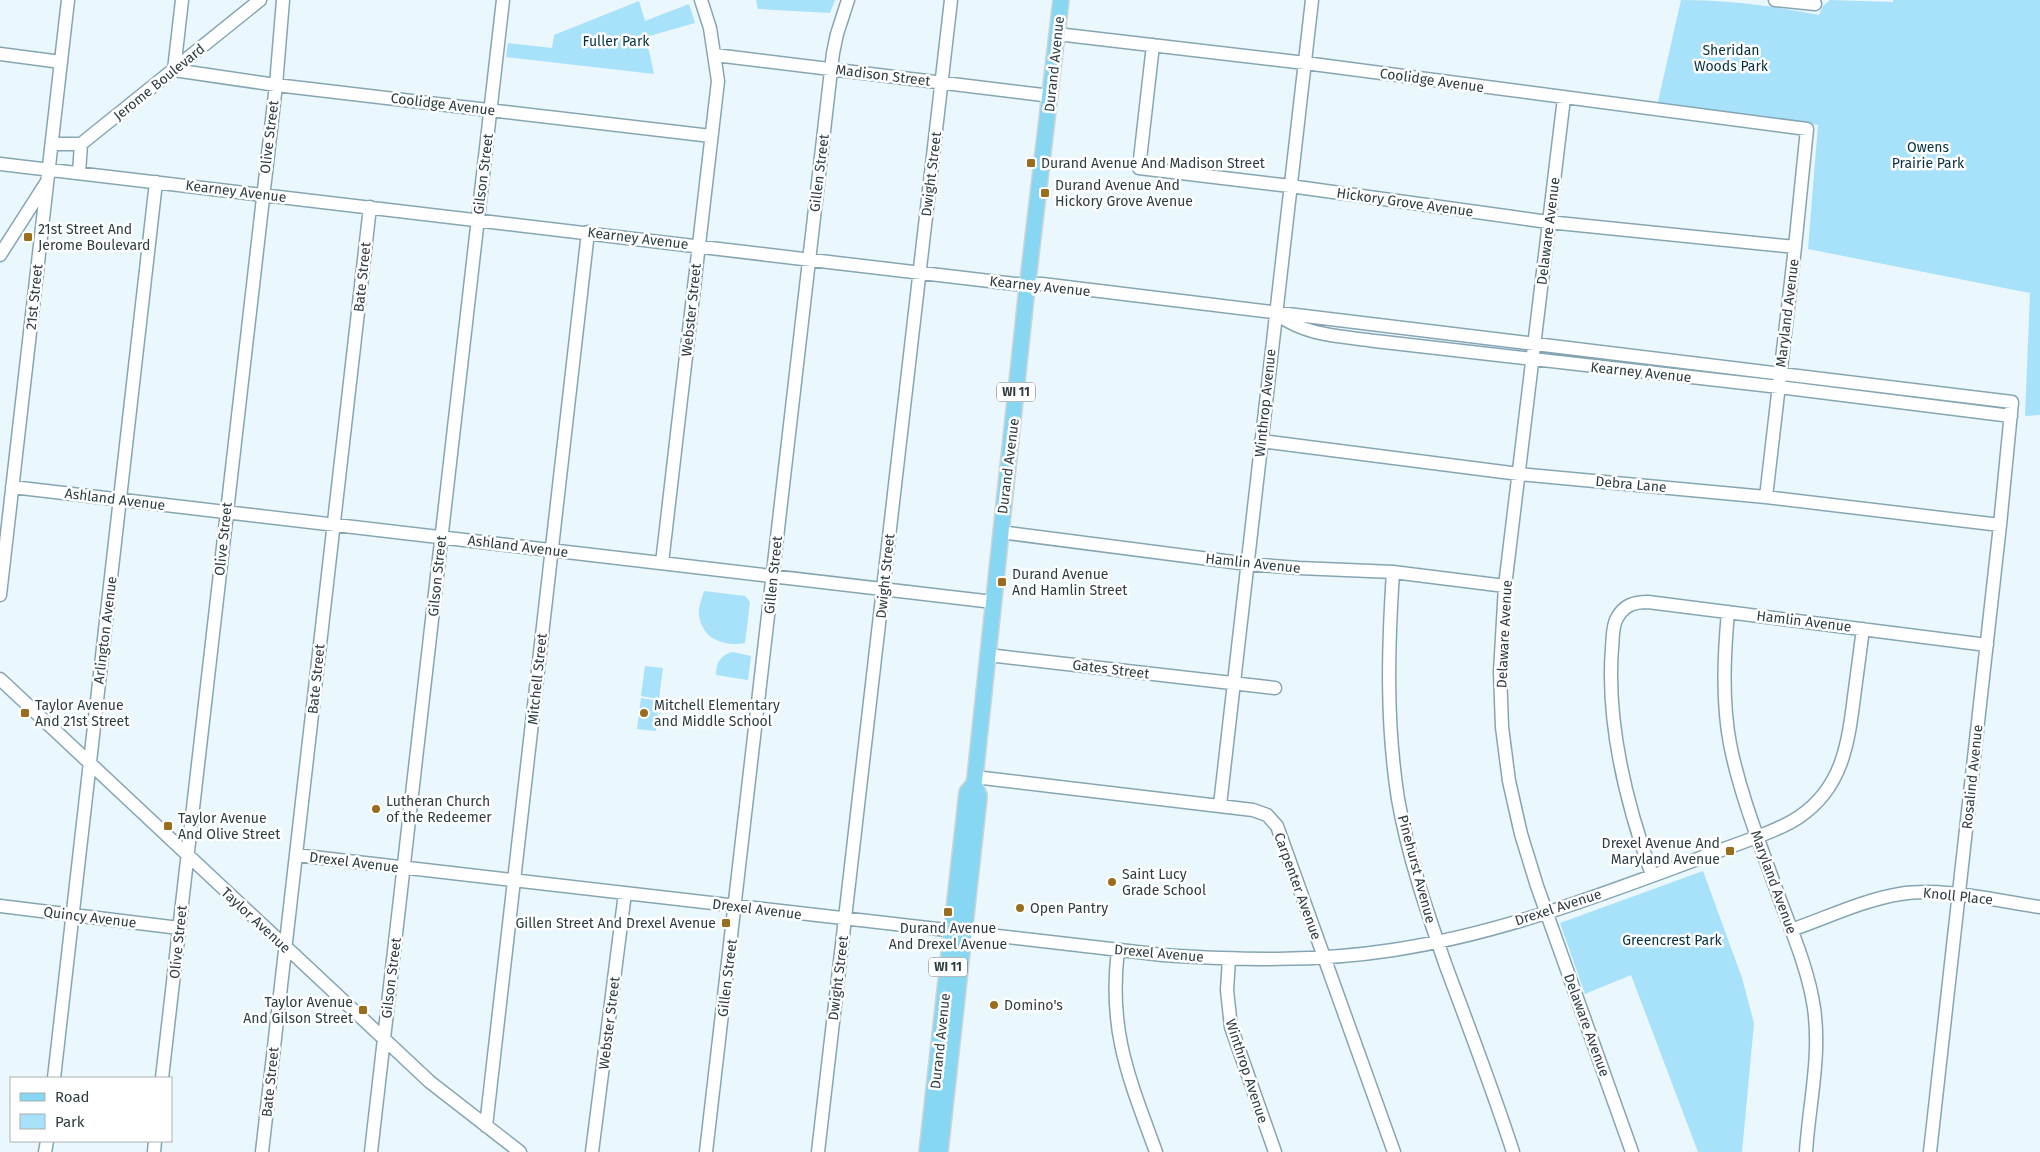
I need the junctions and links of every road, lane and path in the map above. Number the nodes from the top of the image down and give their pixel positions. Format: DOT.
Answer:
graph roads {
  1 [pos="68,0"];
  2 [pos="182,0"];
  3 [pos="260,0"];
  4 [pos="283,0"];
  5 [pos="503,0"];
  6 [pos="701,0"];
  7 [pos="848,0"];
  8 [pos="951,0"];
  9 [pos="1061,0"];
  10 [pos="1312,0"];
  11 [pos="1775,0"];
  12 [pos="1815,4"];
  13 [pos="1057,34"];
  14 [pos="1154,45"];
  15 [pos="0,54"];
  16 [pos="715,55"];
  17 [pos="61,62"];
  18 [pos="1305,63"];
  19 [pos="832,69"];
  20 [pos="174,70"];
  21 [pos="942,82"];
  22 [pos="276,85"];
  23 [pos="1050,96"];
  24 [pos="1564,98"];
  25 [pos="490,110"];
  26 [pos="1806,129"];
  27 [pos="712,136"];
  28 [pos="52,144"];
  29 [pos="81,144"];
  30 [pos="0,164"];
  31 [pos="79,173"];
  32 [pos="48,175"];
  33 [pos="156,182"];
  34 [pos="1290,186"];
  35 [pos="262,194"];
  36 [pos="370,207"];
  37 [pos="477,219"];
  38 [pos="1548,222"];
  39 [pos="588,232"];
  40 [pos="698,245"];
  41 [pos="1795,246"];
  42 [pos="0,255"];
  43 [pos="809,258"];
  44 [pos="919,271"];
  45 [pos="1028,284"];
  46 [pos="1276,313"];
  47 [pos="1535,344"];
  48 [pos="1533,360"];
  49 [pos="1780,374"];
  50 [pos="1778,387"];
  51 [pos="2012,402"];
  52 [pos="2011,416"];
  53 [pos="1261,441"];
  54 [pos="1519,474"];
  55 [pos="12,487"];
  56 [pos="1766,497"];
  57 [pos="120,499"];
  58 [pos="226,512"];
  59 [pos="334,524"];
  60 [pos="2000,525"];
  61 [pos="1000,532"];
  62 [pos="441,537"];
  63 [pos="552,550"];
  64 [pos="662,563"];
  65 [pos="1248,564"];
  66 [pos="1393,572"];
  67 [pos="773,576"];
  68 [pos="1505,586"];
  69 [pos="883,590"];
  70 [pos="0,595"];
  71 [pos="993,602"];
  72 [pos="1728,612"];
  73 [pos="1862,629"];
  74 [pos="1987,645"];
  75 [pos="988,655"];
  76 [pos="0,679"];
  77 [pos="1234,684"];
  78 [pos="1274,688"];
  79 [pos="89,763"];
  80 [pos="974,780"];
  81 [pos="1220,806"];
  82 [pos="1757,837"];
  83 [pos="187,855"];
  84 [pos="296,855"];
  85 [pos="404,868"];
  86 [pos="1652,875"];
  87 [pos="514,880"];
  88 [pos="625,893"];
  89 [pos="1959,895"];
  90 [pos="0,906"];
  91 [pos="736,906"];
  92 [pos="2040,907"];
  93 [pos="1546,912"];
  94 [pos="72,915"];
  95 [pos="846,919"];
  96 [pos="179,928"];
  97 [pos="1791,930"];
  98 [pos="958,932"];
  99 [pos="1437,942"];
  100 [pos="285,947"];
  101 [pos="1118,950"];
  102 [pos="1324,958"];
  103 [pos="1229,959"];
  104 [pos="384,1040"];
  105 [pos="54,1077"];
  106 [pos="162,1077"];
  107 [pos="486,1126"];
  108 [pos="262,1152"];
  109 [pos="370,1152"];
  110 [pos="520,1152"];
  111 [pos="592,1152"];
  112 [pos="706,1152"];
  113 [pos="818,1152"];
  114 [pos="927,1152"];
  115 [pos="940,1152"];
  116 [pos="1156,1152"];
  117 [pos="1275,1152"];
  118 [pos="1394,1152"];
  119 [pos="1513,1152"];
  120 [pos="1632,1152"];
  121 [pos="1806,1152"];
  122 [pos="1930,1152"];
  1 -- 17 [label="street, 21st Street"];
  2 -- 20 [label="street"];
  3 -- 20 [label="street, Jerome Boulevard"];
  4 -- 22 [label="street, Olive Street"];
  5 -- 25 [label="street, Gilson Street"];
  6 -- 16 [label="street, Webster Street"];
  7 -- 19 [label="street, Gillen Street"];
  8 -- 21 [label="street, Dwight Street"];
  9 -- 13 [label="main road, Durand Avenue / WI 11"];
  10 -- 18 [label="street, Winthrop Avenue"];
  11 -- 12 [label="street"];
  13 -- 14 [label="street, Coolidge Avenue"];
  13 -- 23 [label="main road, Durand Avenue / WI 11"];
  14 -- 18 [label="street, Coolidge Avenue"];
  14 -- 34 [label="street, Hickory Grove Avenue"];
  15 -- 17 [label="street"];
  16 -- 19 [label="street, Madison Street"];
  16 -- 27 [label="street, Webster Street"];
  17 -- 28 [label="street, 21st Street"];
  18 -- 24 [label="street, Coolidge Avenue"];
  18 -- 34 [label="street, Winthrop Avenue"];
  19 -- 21 [label="street, Madison Street"];
  19 -- 43 [label="street, Gillen Street"];
  20 -- 22 [label="street, Coolidge Avenue"];
  20 -- 29 [label="street, Jerome Boulevard"];
  21 -- 23 [label="street, Madison Street"];
  21 -- 44 [label="street, Dwight Street"];
  22 -- 25 [label="street, Coolidge Avenue"];
  22 -- 35 [label="street, Olive Street"];
  23 -- 45 [label="main road, Durand Avenue / WI 11"];
  24 -- 26 [label="street, Coolidge Avenue"];
  24 -- 38 [label="street, Delaware Avenue"];
  25 -- 27 [label="street, Coolidge Avenue"];
  25 -- 37 [label="street, Gilson Street"];
  26 -- 41 [label="street, Maryland Avenue"];
  27 -- 40 [label="street, Webster Street"];
  28 -- 29 [label="street"];
  28 -- 32 [label="street, 21st Street"];
  29 -- 31 [label="street"];
  30 -- 32 [label="street, Kearney Avenue"];
  31 -- 32 [label="street, Kearney Avenue"];
  31 -- 33 [label="street, Kearney Avenue"];
  32 -- 42 [label="street"];
  32 -- 55 [label="street, 21st Street"];
  33 -- 35 [label="street, Kearney Avenue"];
  33 -- 57 [label="street, Arlington Avenue"];
  34 -- 38 [label="street, Hickory Grove Avenue"];
  34 -- 46 [label="street, Winthrop Avenue"];
  35 -- 36 [label="street, Kearney Avenue"];
  35 -- 58 [label="street, Olive Street"];
  36 -- 37 [label="street, Kearney Avenue"];
  36 -- 59 [label="street, Bate Street"];
  37 -- 39 [label="street, Kearney Avenue"];
  37 -- 62 [label="street, Gilson Street"];
  38 -- 41 [label="street, Hickory Grove Avenue"];
  38 -- 47 [label="street, Delaware Avenue"];
  39 -- 40 [label="street, Kearney Avenue"];
  39 -- 63 [label="street, Mitchell Street"];
  40 -- 43 [label="street, Kearney Avenue"];
  40 -- 64 [label="street, Webster Street"];
  41 -- 49 [label="street, Maryland Avenue"];
  43 -- 44 [label="street, Kearney Avenue"];
  43 -- 67 [label="street, Gillen Street"];
  44 -- 45 [label="street, Kearney Avenue"];
  44 -- 69 [label="street, Dwight Street"];
  45 -- 46 [label="street, Kearney Avenue"];
  45 -- 61 [label="main road, Durand Avenue / WI 11"];
  46 -- 47 [label="street, Kearney Avenue"];
  46 -- 48 [label="street, Kearney Avenue"];
  46 -- 53 [label="street, Winthrop Avenue"];
  47 -- 48 [label="street, Delaware Avenue"];
  47 -- 49 [label="street, Kearney Avenue"];
  48 -- 50 [label="street, Kearney Avenue"];
  48 -- 54 [label="street, Delaware Avenue"];
  49 -- 50 [label="street, Maryland Avenue"];
  49 -- 51 [label="street, Kearney Avenue"];
  50 -- 52 [label="street, Kearney Avenue"];
  50 -- 56 [label="street, Maryland Avenue"];
  51 -- 52 [label="street, Rosalind Avenue"];
  52 -- 60 [label="street, Rosalind Avenue"];
  53 -- 54 [label="street, Debra Lane"];
  53 -- 65 [label="street, Winthrop Avenue"];
  54 -- 56 [label="street, Debra Lane"];
  54 -- 68 [label="street, Delaware Avenue"];
  55 -- 57 [label="street, Ashland Avenue"];
  55 -- 70 [label="street, 21st Street"];
  56 -- 60 [label="street, Debra Lane"];
  57 -- 58 [label="street, Ashland Avenue"];
  57 -- 79 [label="street, Arlington Avenue"];
  58 -- 59 [label="street, Ashland Avenue"];
  58 -- 83 [label="street, Olive Street"];
  59 -- 62 [label="street, Ashland Avenue"];
  59 -- 84 [label="street, Bate Street"];
  60 -- 74 [label="street, Rosalind Avenue"];
  61 -- 65 [label="street, Hamlin Avenue"];
  61 -- 71 [label="main road, Durand Avenue / WI 11"];
  62 -- 63 [label="street, Ashland Avenue"];
  62 -- 85 [label="street, Gilson Street"];
  63 -- 64 [label="street, Ashland Avenue"];
  63 -- 87 [label="street, Mitchell Street"];
  64 -- 67 [label="street, Ashland Avenue"];
  65 -- 66 [label="street, Hamlin Avenue"];
  65 -- 77 [label="street, Winthrop Avenue"];
  66 -- 68 [label="street, Hamlin Avenue"];
  66 -- 99 [label="street, Pinehurst Avenue"];
  67 -- 69 [label="street, Ashland Avenue"];
  67 -- 91 [label="street, Gillen Street"];
  68 -- 93 [label="street, Delaware Avenue"];
  69 -- 71 [label="street, Ashland Avenue"];
  69 -- 95 [label="street, Dwight Street"];
  71 -- 75 [label="main road, Durand Avenue / WI 11"];
  72 -- 73 [label="street, Hamlin Avenue"];
  72 -- 82 [label="street, Maryland Avenue"];
  72 -- 86 [label="street, Hamlin Avenue"];
  73 -- 74 [label="street, Hamlin Avenue"];
  73 -- 82 [label="street, Drexel Avenue"];
  74 -- 89 [label="street, Rosalind Avenue"];
  75 -- 77 [label="street, Gates Street"];
  75 -- 80 [label="main road, Durand Avenue / WI 11"];
  76 -- 79 [label="street, Taylor Avenue"];
  77 -- 78 [label="street, Gates Street"];
  77 -- 81 [label="street, Winthrop Avenue"];
  79 -- 83 [label="street, Taylor Avenue"];
  79 -- 94 [label="street, Arlington Avenue"];
  80 -- 81 [label="street, Carpenter Avenue"];
  80 -- 98 [label="main road, Durand Avenue / WI 11"];
  81 -- 102 [label="street, Carpenter Avenue"];
  82 -- 86 [label="street, Drexel Avenue"];
  82 -- 97 [label="street, Maryland Avenue"];
  83 -- 96 [label="street, Olive Street"];
  83 -- 100 [label="street, Taylor Avenue"];
  84 -- 85 [label="street, Drexel Avenue"];
  84 -- 100 [label="street, Bate Street"];
  85 -- 87 [label="street, Drexel Avenue"];
  85 -- 104 [label="street, Gilson Street"];
  86 -- 93 [label="street, Drexel Avenue"];
  87 -- 88 [label="street, Drexel Avenue"];
  87 -- 107 [label="street, Mitchell Street"];
  88 -- 91 [label="street, Drexel Avenue"];
  88 -- 111 [label="street, Webster Street"];
  89 -- 92 [label="street, Knoll Place"];
  89 -- 97 [label="street, Knoll Place"];
  89 -- 122 [label="street, Rosalind Avenue"];
  90 -- 94 [label="street, Quincy Avenue"];
  91 -- 95 [label="street, Drexel Avenue"];
  91 -- 112 [label="street, Gillen Street"];
  93 -- 99 [label="street, Drexel Avenue"];
  93 -- 120 [label="street, Delaware Avenue"];
  94 -- 96 [label="street, Quincy Avenue"];
  94 -- 105 [label="street, Arlington Avenue"];
  95 -- 98 [label="street, Drexel Avenue"];
  95 -- 113 [label="street, Dwight Street"];
  96 -- 106 [label="street, Olive Street"];
  97 -- 121 [label="street, Maryland Avenue"];
  98 -- 101 [label="street, Drexel Avenue"];
  98 -- 114 [label="main road, Durand Avenue / WI 11"];
  98 -- 115 [label="main road, Durand Avenue / WI 11"];
  99 -- 102 [label="street, Drexel Avenue"];
  99 -- 119 [label="street, Pinehurst Avenue"];
  100 -- 104 [label="street, Taylor Avenue"];
  100 -- 108 [label="street, Bate Street"];
  101 -- 103 [label="street, Drexel Avenue"];
  101 -- 116 [label="street"];
  102 -- 103 [label="street, Drexel Avenue"];
  102 -- 118 [label="street, Carpenter Avenue"];
  103 -- 117 [label="street, Winthrop Avenue"];
  104 -- 107 [label="street, Taylor Avenue"];
  104 -- 109 [label="street, Gilson Street"];
  107 -- 110 [label="street, Taylor Avenue"];
}
